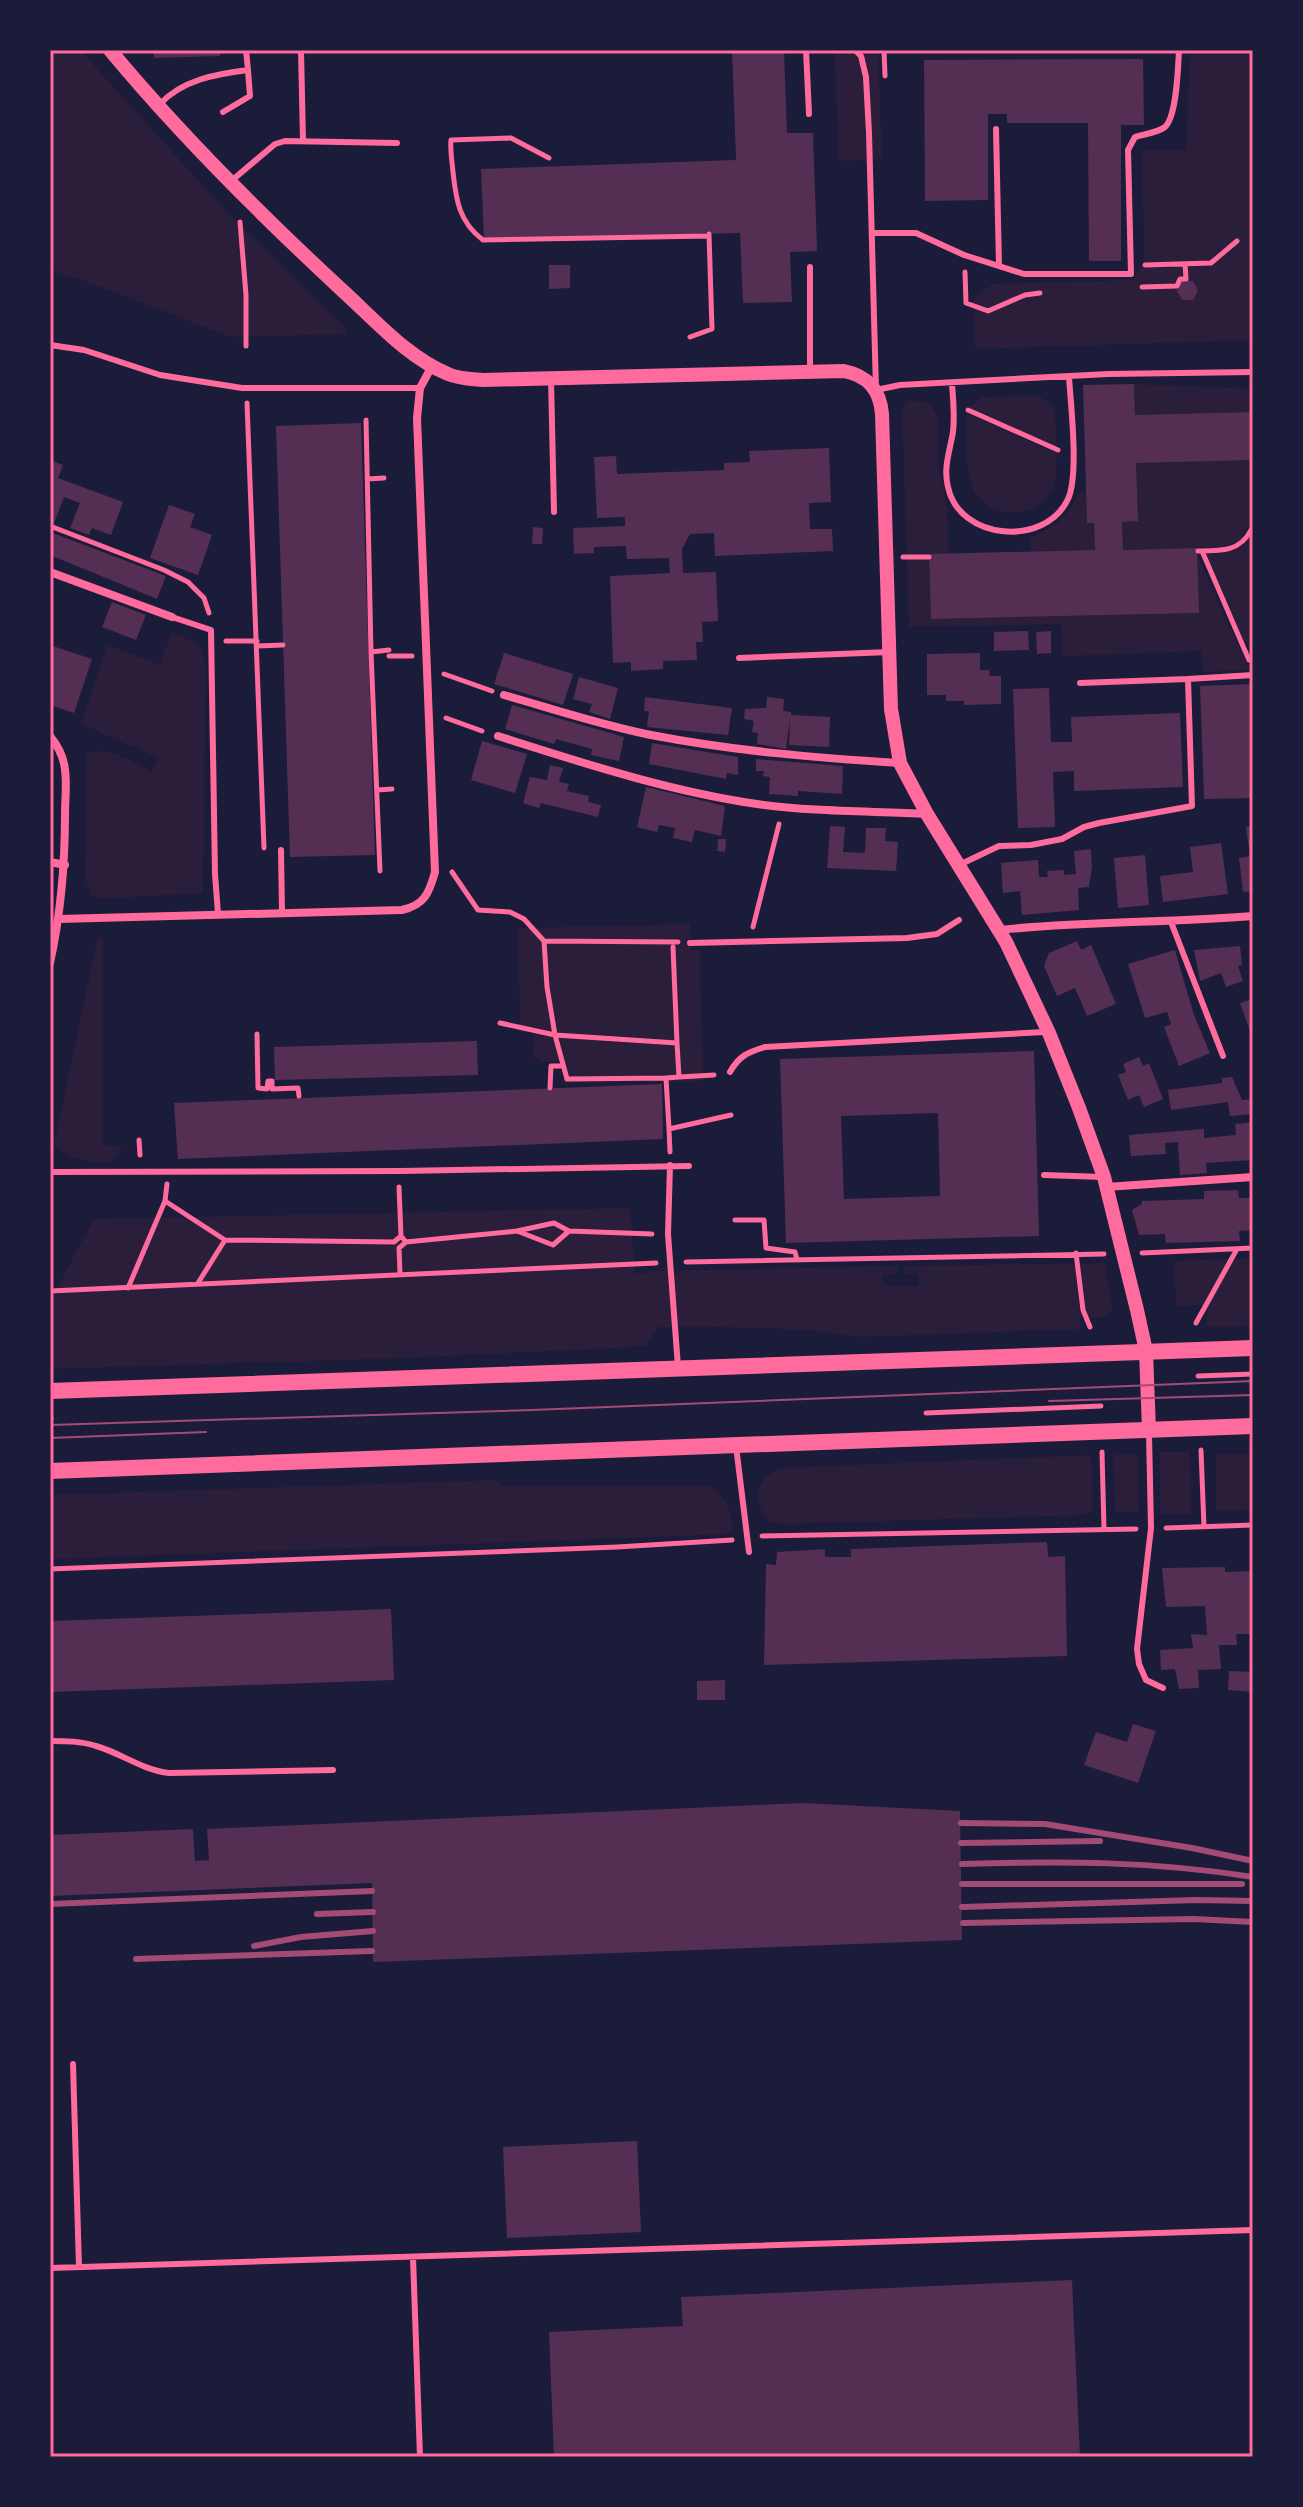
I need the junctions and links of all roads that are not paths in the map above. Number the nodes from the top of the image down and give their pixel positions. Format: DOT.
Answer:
graph roads {
  1 [pos="110,50"];
  2 [pos="246,50"];
  3 [pos="301,50"];
  4 [pos="806,50"];
  5 [pos="855,50"];
  6 [pos="1179,50"];
  7 [pos="248,70"];
  8 [pos="157,106"];
  9 [pos="223,112"];
  10 [pos="809,114"];
  11 [pos="996,129"];
  12 [pos="303,141"];
  13 [pos="397,143"];
  14 [pos="230,182"];
  15 [pos="873,233"];
  16 [pos="999,266"];
  17 [pos="810,267"];
  18 [pos="50,345"];
  19 [pos="432,366"];
  20 [pos="810,371"];
  21 [pos="1253,372"];
  22 [pos="1069,377"];
  23 [pos="551,379"];
  24 [pos="952,383"];
  25 [pos="420,388"];
  26 [pos="876,390"];
  27 [pos="554,512"];
  28 [pos="50,572"];
  29 [pos="172,617"];
  30 [pos="890,652"];
  31 [pos="739,658"];
  32 [pos="1253,675"];
  33 [pos="1188,679"];
  34 [pos="1080,683"];
  35 [pos="504,695"];
  36 [pos="50,736"];
  37 [pos="498,736"];
  38 [pos="900,763"];
  39 [pos="927,814"];
  40 [pos="281,850"];
  41 [pos="50,862"];
  42 [pos="65,865"];
  43 [pos="959,865"];
  44 [pos="282,912"];
  45 [pos="218,914"];
  46 [pos="1253,916"];
  47 [pos="59,919"];
  48 [pos="959,920"];
  49 [pos="1171,922"];
  50 [pos="999,930"];
  51 [pos="690,943"];
  52 [pos="50,963"];
  53 [pos="1049,1033"];
  54 [pos="1223,1056"];
  55 [pos="730,1072"];
  56 [pos="670,1165"];
  57 [pos="689,1166"];
  58 [pos="50,1172"];
  59 [pos="1044,1175"];
  60 [pos="1253,1177"];
  61 [pos="1105,1182"];
  62 [pos="1253,1348"];
  63 [pos="1146,1351"];
  64 [pos="678,1367"];
  65 [pos="50,1391"];
  66 [pos="1253,1426"];
  67 [pos="1149,1430"];
  68 [pos="736,1446"];
  69 [pos="50,1471"];
  70 [pos="749,1552"];
  71 [pos="1163,1688"];
  72 [pos="50,1741"];
  73 [pos="333,1770"];
  74 [pos="73,2064"];
  75 [pos="1253,2230"];
  76 [pos="413,2257"];
  77 [pos="50,2260"];
  78 [pos="79,2267"];
  79 [pos="50,2268"];
  80 [pos="420,2457"];
  1 -- 8 [label="street"];
  2 -- 7 [label="lane"];
  3 -- 12 [label="lane"];
  4 -- 10 [label="lane"];
  5 -- 15 [label="lane"];
  6 -- 16 [label="lane"];
  7 -- 8 [label="lane"];
  7 -- 9 [label="lane"];
  8 -- 14 [label="street"];
  11 -- 16 [label="lane"];
  12 -- 13 [label="lane"];
  12 -- 14 [label="lane"];
  14 -- 19 [label="street"];
  15 -- 16 [label="lane"];
  15 -- 26 [label="lane"];
  17 -- 20 [label="lane"];
  18 -- 25 [label="lane"];
  19 -- 23 [label="street"];
  19 -- 25 [label="street"];
  20 -- 23 [label="street"];
  20 -- 26 [label="street"];
  21 -- 22 [label="lane"];
  22 -- 24 [label="lane"];
  22 -- 24 [label="lane"];
  23 -- 27 [label="lane"];
  24 -- 26 [label="lane"];
  25 -- 44 [label="street"];
  26 -- 30 [label="street"];
  28 -- 29 [label="street"];
  29 -- 45 [label="lane"];
  30 -- 31 [label="lane"];
  30 -- 38 [label="street"];
  32 -- 33 [label="lane"];
  33 -- 34 [label="lane"];
  33 -- 43 [label="lane"];
  35 -- 38 [label="street"];
  36 -- 42 [label="street"];
  37 -- 39 [label="street"];
  38 -- 39 [label="street"];
  39 -- 43 [label="street"];
  40 -- 44 [label="lane"];
  41 -- 42 [label="street"];
  42 -- 47 [label="street"];
  43 -- 50 [label="street"];
  44 -- 45 [label="street"];
  45 -- 47 [label="street"];
  46 -- 49 [label="street"];
  47 -- 52 [label="street"];
  48 -- 51 [label="lane"];
  49 -- 50 [label="street"];
  49 -- 54 [label="lane"];
  50 -- 53 [label="street"];
  53 -- 55 [label="lane"];
  53 -- 61 [label="street"];
  56 -- 57 [label="lane"];
  56 -- 58 [label="lane"];
  56 -- 64 [label="lane"];
  59 -- 61 [label="lane"];
  60 -- 61 [label="street"];
  61 -- 63 [label="street"];
  62 -- 63 [label="main road"];
  63 -- 64 [label="main road"];
  63 -- 67 [label="street"];
  64 -- 65 [label="main road"];
  66 -- 67 [label="main road"];
  67 -- 68 [label="main road"];
  67 -- 71 [label="lane"];
  68 -- 69 [label="main road"];
  68 -- 70 [label="lane"];
  72 -- 73 [label="lane"];
  74 -- 78 [label="lane"];
  75 -- 76 [label="lane"];
  76 -- 78 [label="lane"];
  76 -- 80 [label="lane"];
  77 -- 79 [label="lane"];
  78 -- 79 [label="lane"];
}
